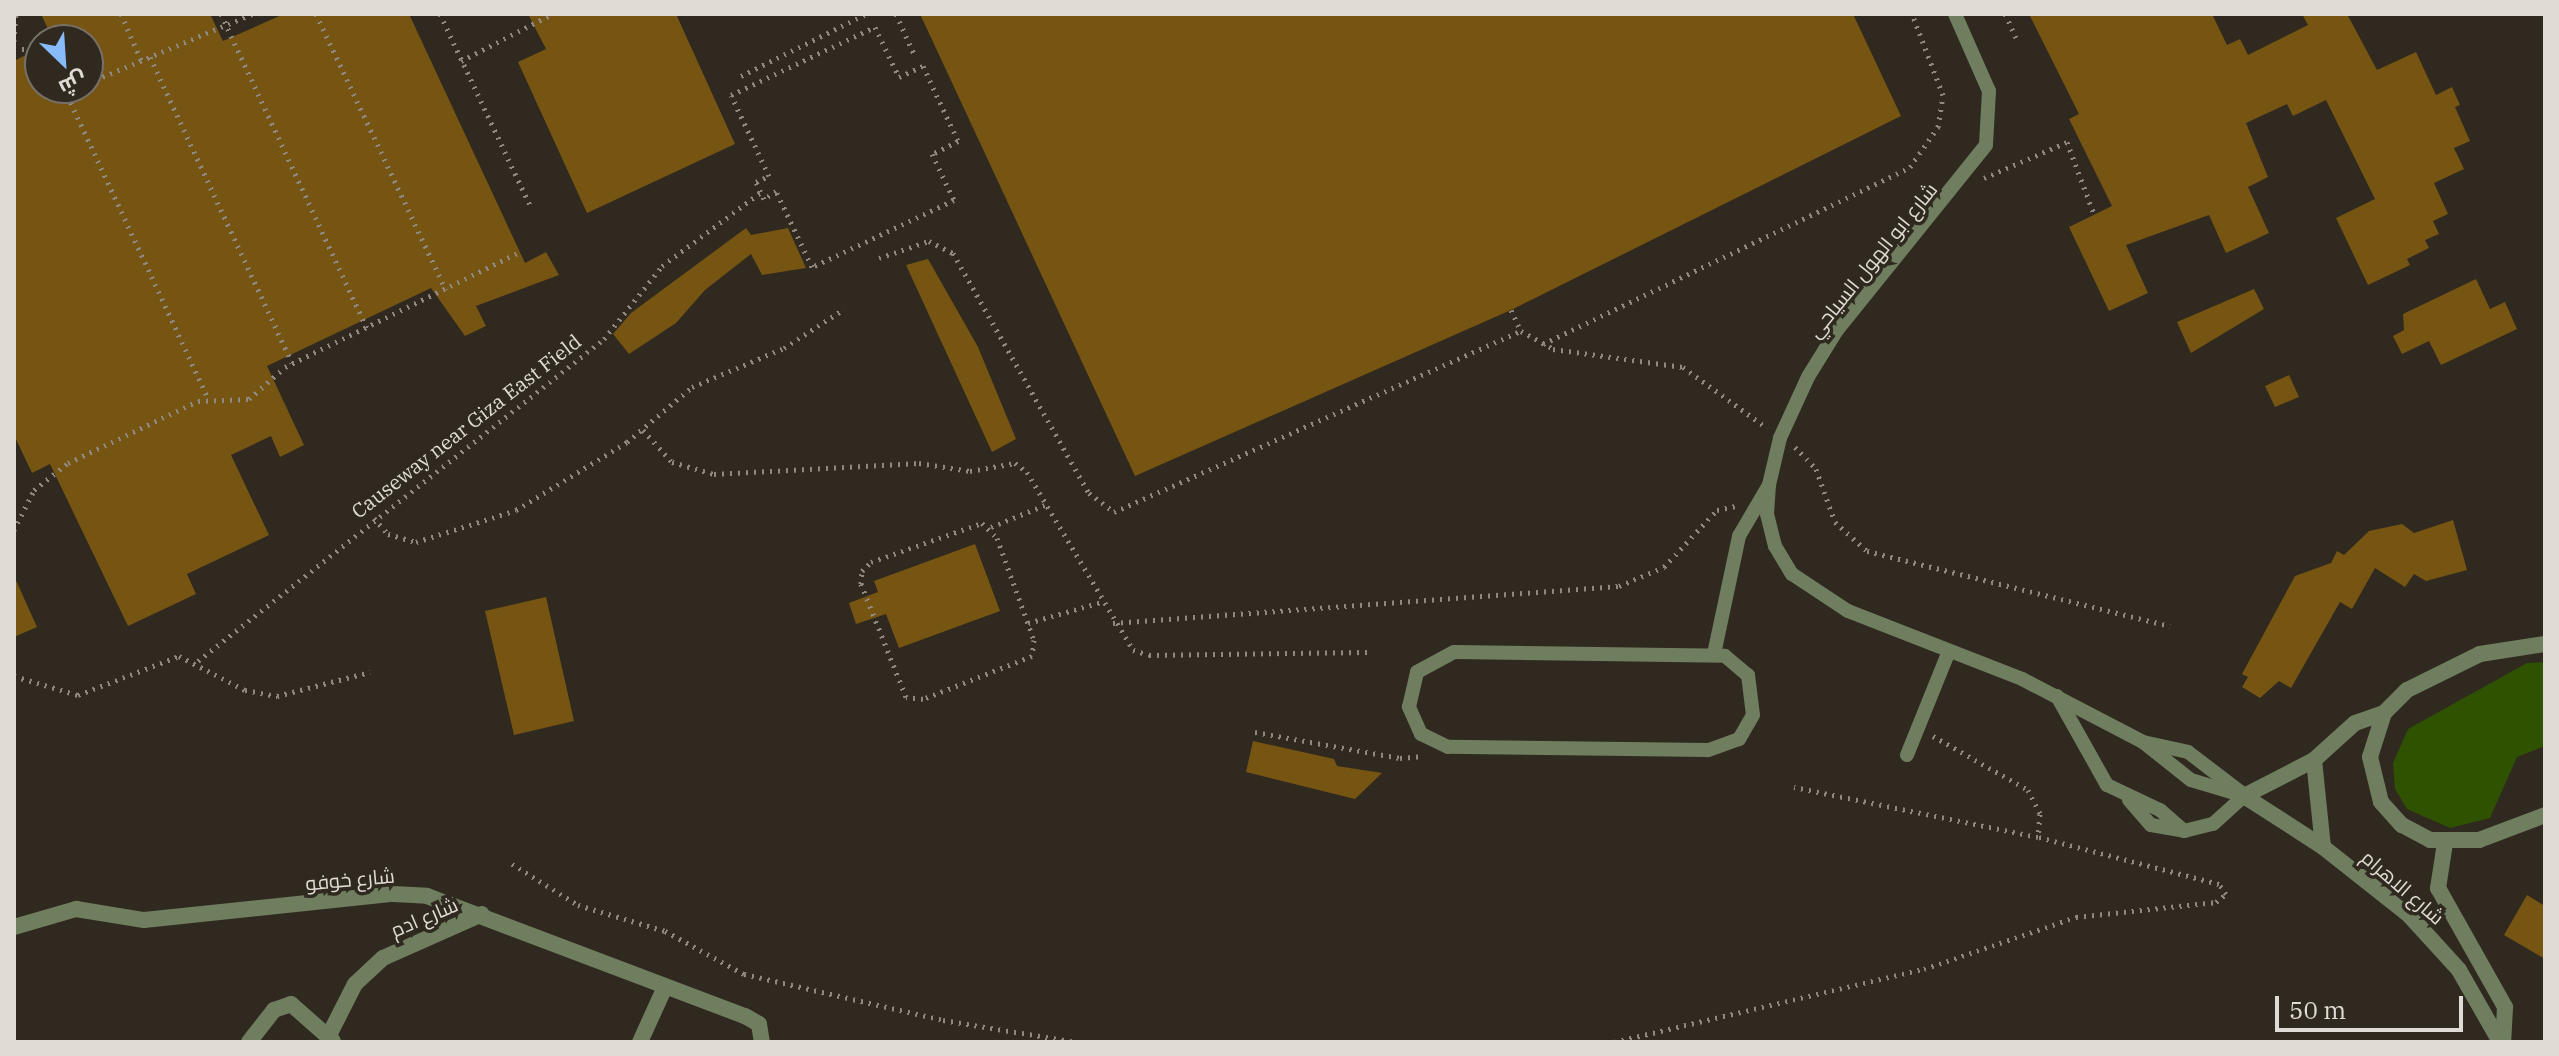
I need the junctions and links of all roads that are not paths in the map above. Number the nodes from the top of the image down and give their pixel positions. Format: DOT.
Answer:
graph roads {
  1 [pos="1955,14"];
  2 [pos="1769,485"];
  3 [pos="2545,644"];
  4 [pos="1949,651"];
  5 [pos="1714,654"];
  6 [pos="2057,696"];
  7 [pos="2384,713"];
  8 [pos="2143,742"];
  9 [pos="1907,755"];
  10 [pos="2314,760"];
  11 [pos="2244,796"];
  12 [pos="2545,815"];
  13 [pos="2445,843"];
  14 [pos="2323,847"];
  15 [pos="482,914"];
  16 [pos="14,927"];
  17 [pos="665,987"];
  18 [pos="762,1036"];
  19 [pos="331,1039"];
  20 [pos="249,1042"];
  21 [pos="640,1042"];
  22 [pos="2502,1042"];
  1 -- 2 [label="lane, شارع ابو الهول السياحي"];
  2 -- 4 [label="lane, شارع ابو الهول السياحي"];
  2 -- 5 [label="lane"];
  3 -- 7 [label="street"];
  4 -- 6 [label="lane, شارع ابو الهول السياحي"];
  4 -- 9 [label="lane"];
  5 -- 5 [label="lane"];
  6 -- 8 [label="lane, شارع ابو الهول السياحي"];
  6 -- 11 [label="lane"];
  7 -- 10 [label="street"];
  7 -- 13 [label="street"];
  8 -- 11 [label="lane, شارع ابو الهول السياحي"];
  8 -- 11 [label="lane, شارع ابو الهول السياحي"];
  10 -- 11 [label="street"];
  10 -- 14 [label="street"];
  11 -- 14 [label="street, شارع الاهرام"];
  12 -- 13 [label="street"];
  13 -- 22 [label="street"];
  14 -- 22 [label="street, شارع الاهرام"];
  15 -- 16 [label="street, شارع خوفو"];
  15 -- 17 [label="street, شارع خوفو"];
  15 -- 19 [label="street, شارع ادم"];
  17 -- 18 [label="street, شارع خوفو"];
  17 -- 21 [label="street"];
  19 -- 20 [label="street"];
}
